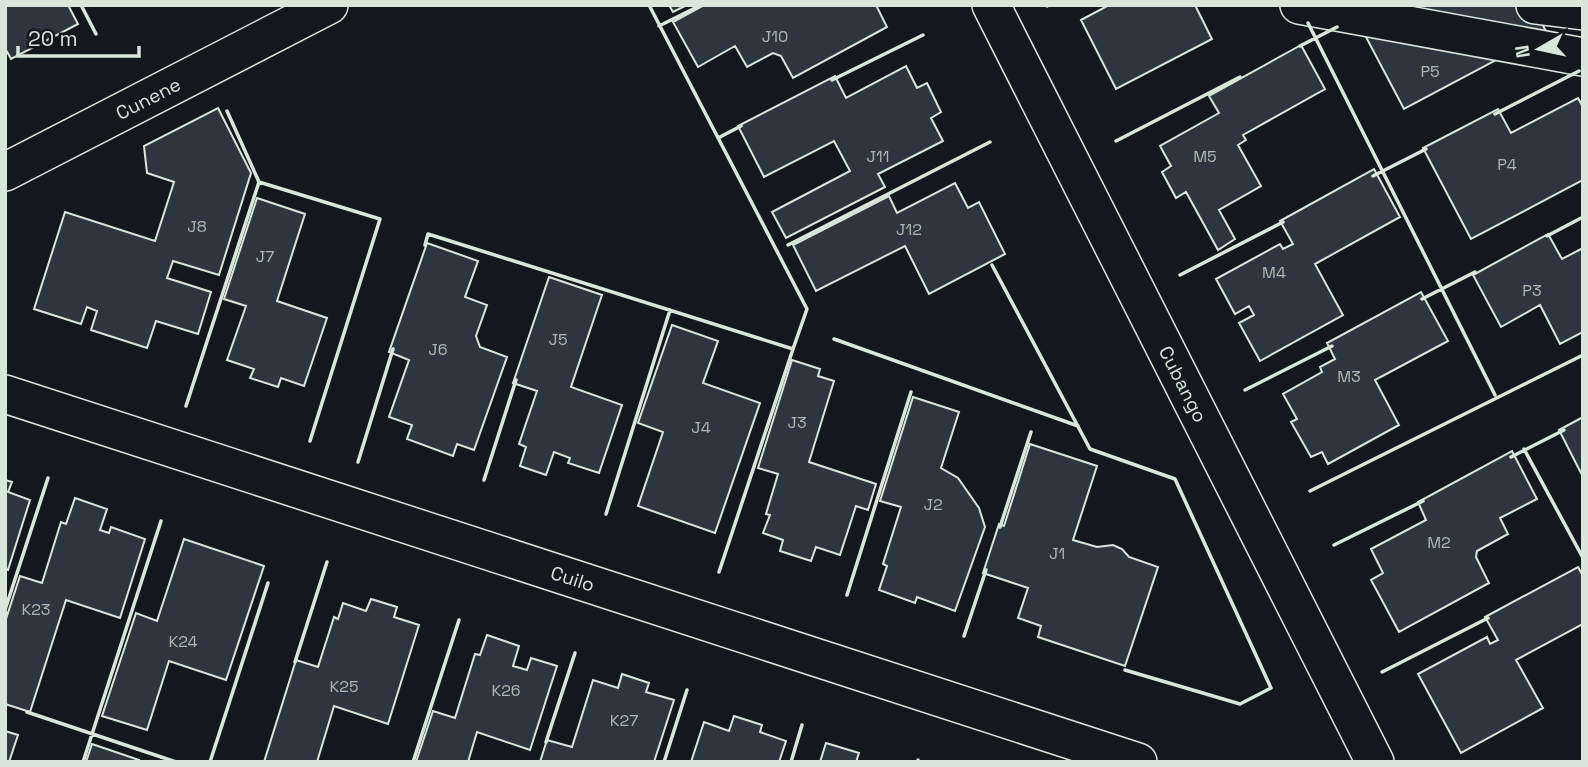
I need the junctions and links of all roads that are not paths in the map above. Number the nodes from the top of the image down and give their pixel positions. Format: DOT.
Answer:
graph roads {
  1 [pos="329,5"];
  2 [pos="991,5"];
  3 [pos="1298,5"];
  4 [pos="1535,5"];
  5 [pos="1583,11"];
  6 [pos="1583,57"];
  7 [pos="5,172"];
  8 [pos="5,394"];
  9 [pos="1138,762"];
  10 [pos="1375,762"];
  1 -- 7 [label="street, Cunene"];
  2 -- 10 [label="street, Cubango"];
  3 -- 6 [label="street"];
  4 -- 5 [label="street"];
  8 -- 9 [label="street, Cuilo"];
}
